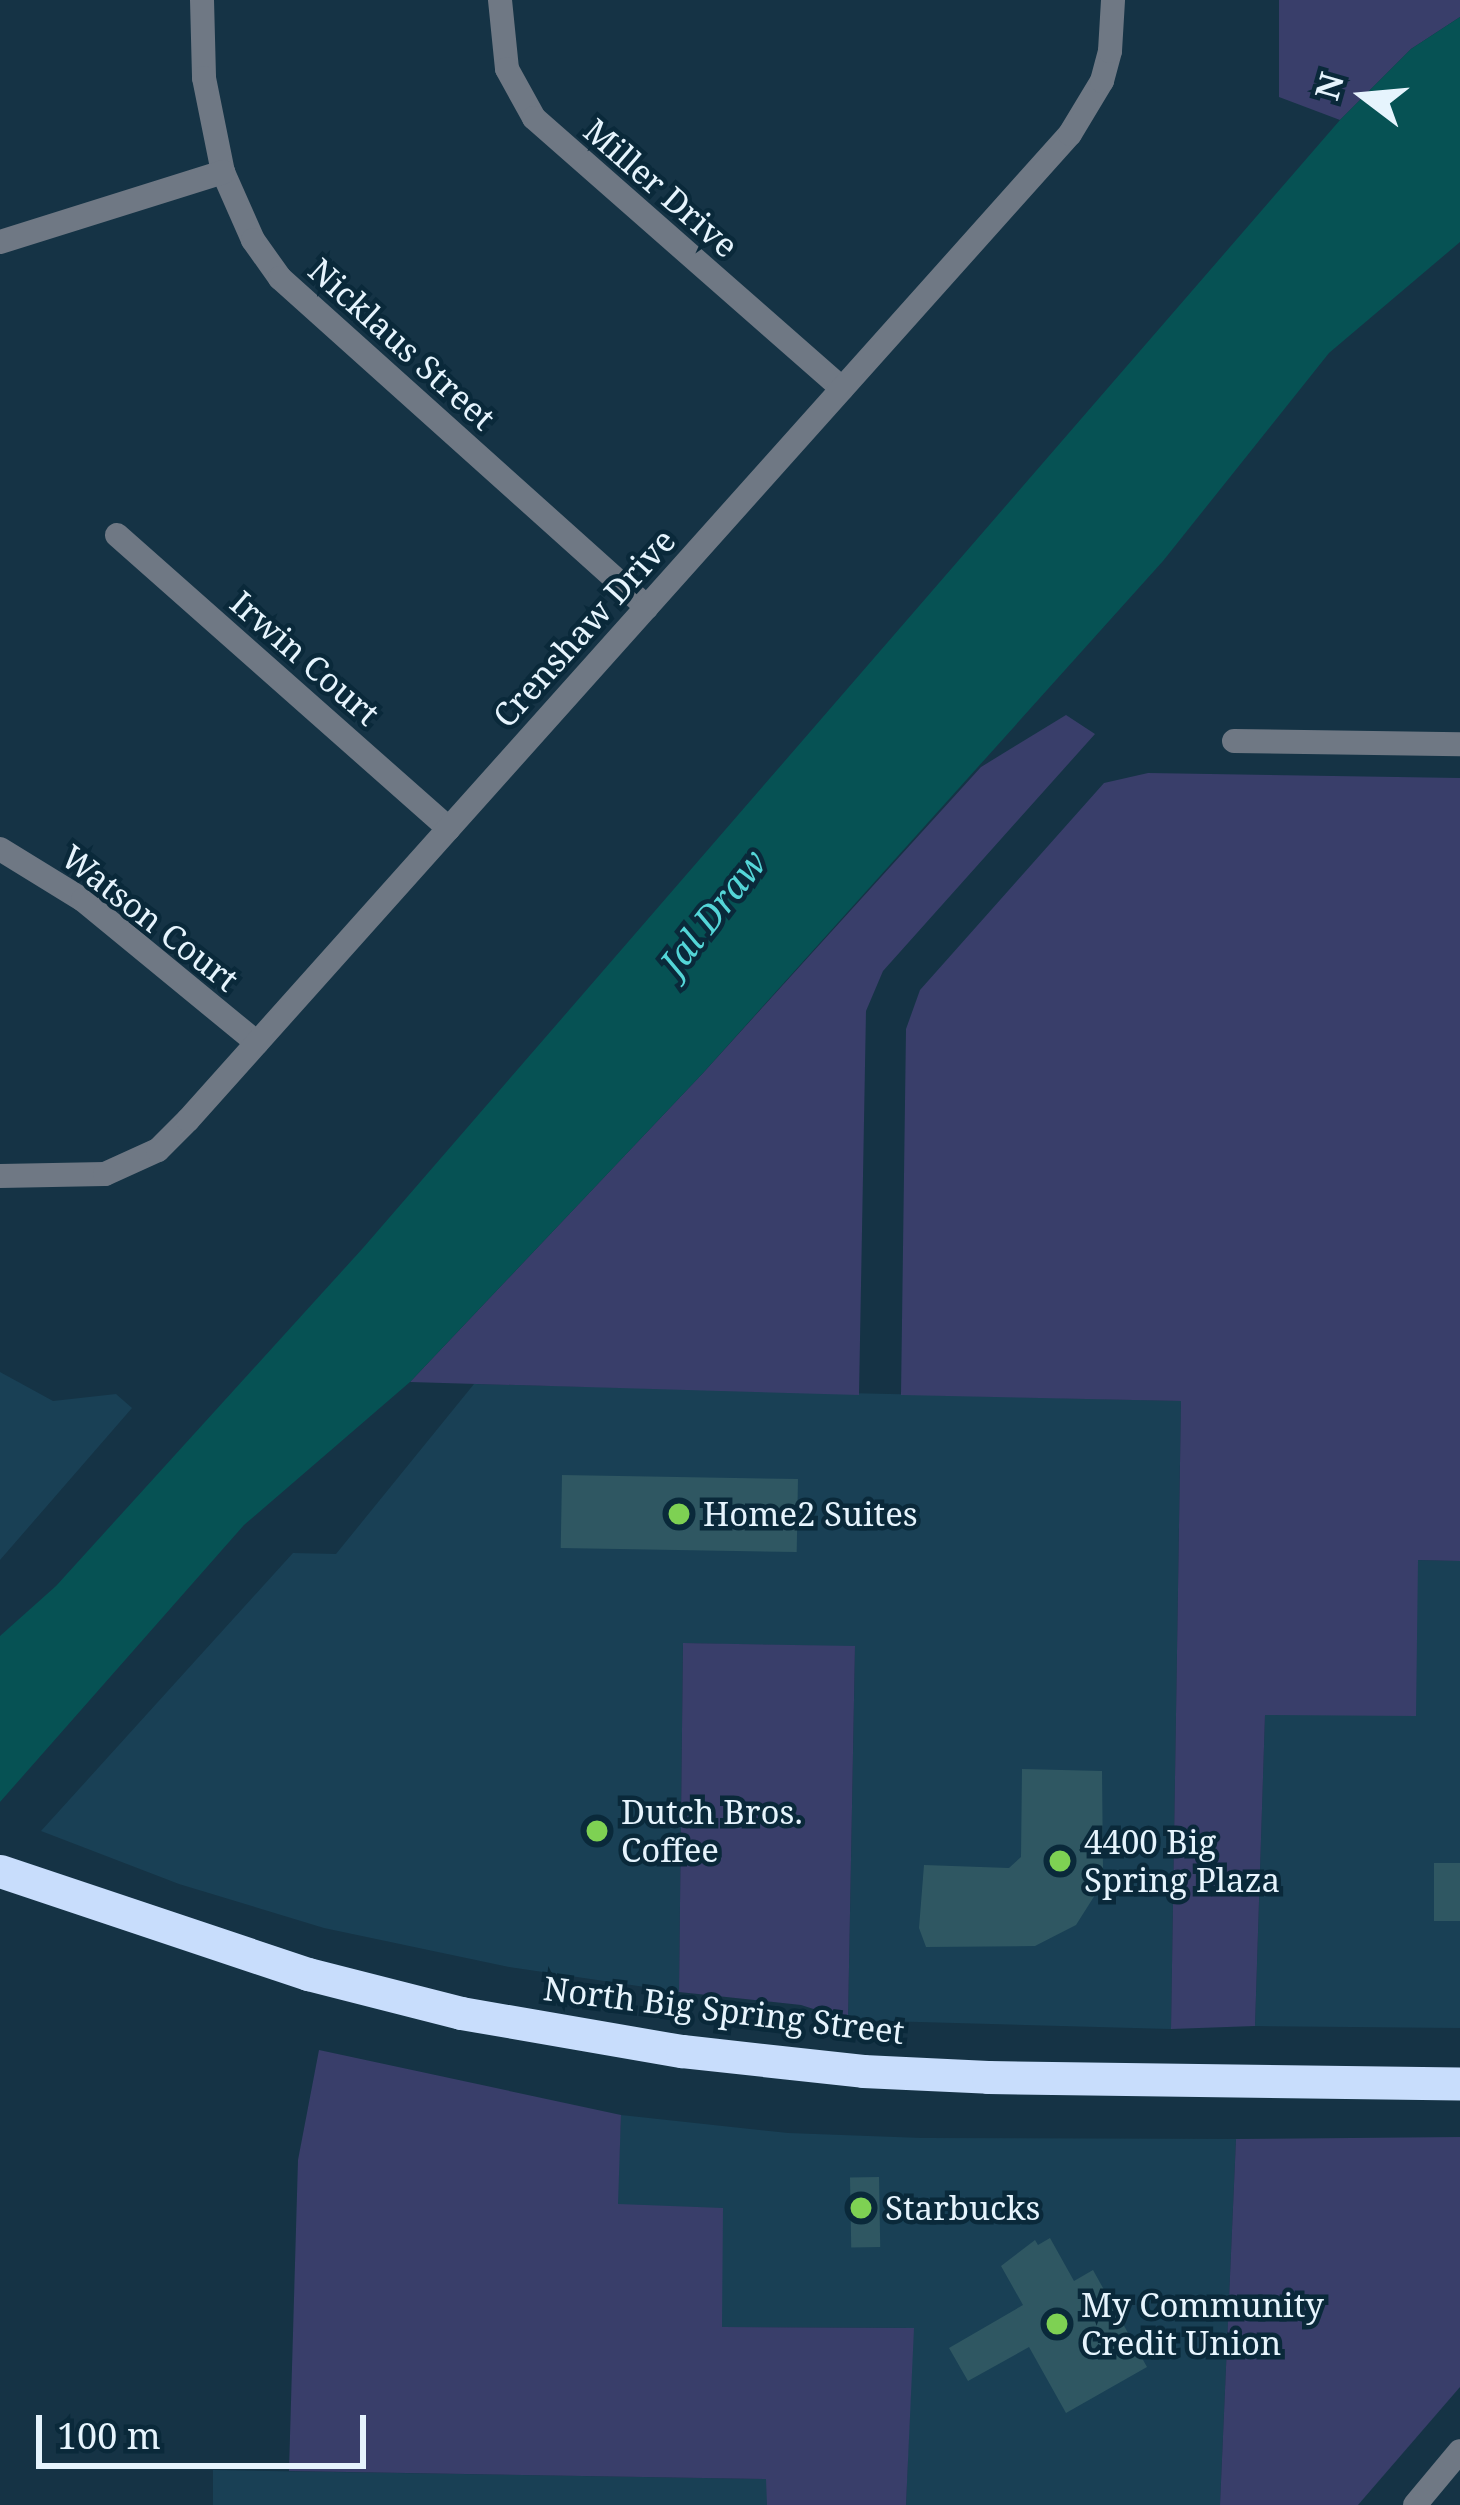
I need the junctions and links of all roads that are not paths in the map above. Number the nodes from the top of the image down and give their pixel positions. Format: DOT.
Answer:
graph roads {
  1 [pos="202,0"];
  2 [pos="500,0"];
  3 [pos="1113,0"];
  4 [pos="223,172"];
  5 [pos="0,242"];
  6 [pos="842,389"];
  7 [pos="118,535"];
  8 [pos="647,607"];
  9 [pos="1234,741"];
  10 [pos="1460,744"];
  11 [pos="449,829"];
  12 [pos="0,849"];
  13 [pos="257,1043"];
  14 [pos="0,1176"];
  15 [pos="0,1871"];
  16 [pos="1460,2084"];
  17 [pos="1460,2451"];
  18 [pos="1415,2505"];
  1 -- 4 [label="street, Nicklaus Street"];
  2 -- 6 [label="street, Miller Drive"];
  3 -- 6 [label="street, Crenshaw Drive"];
  4 -- 5 [label="street"];
  4 -- 8 [label="street, Nicklaus Street"];
  6 -- 8 [label="street, Crenshaw Drive"];
  7 -- 11 [label="street, Irwin Court"];
  8 -- 11 [label="street, Crenshaw Drive"];
  9 -- 10 [label="street"];
  11 -- 13 [label="street, Crenshaw Drive"];
  12 -- 13 [label="street, Watson Court"];
  13 -- 14 [label="street, Crenshaw Drive"];
  15 -- 16 [label="highway, North Big Spring Street"];
  17 -- 18 [label="street"];
}
